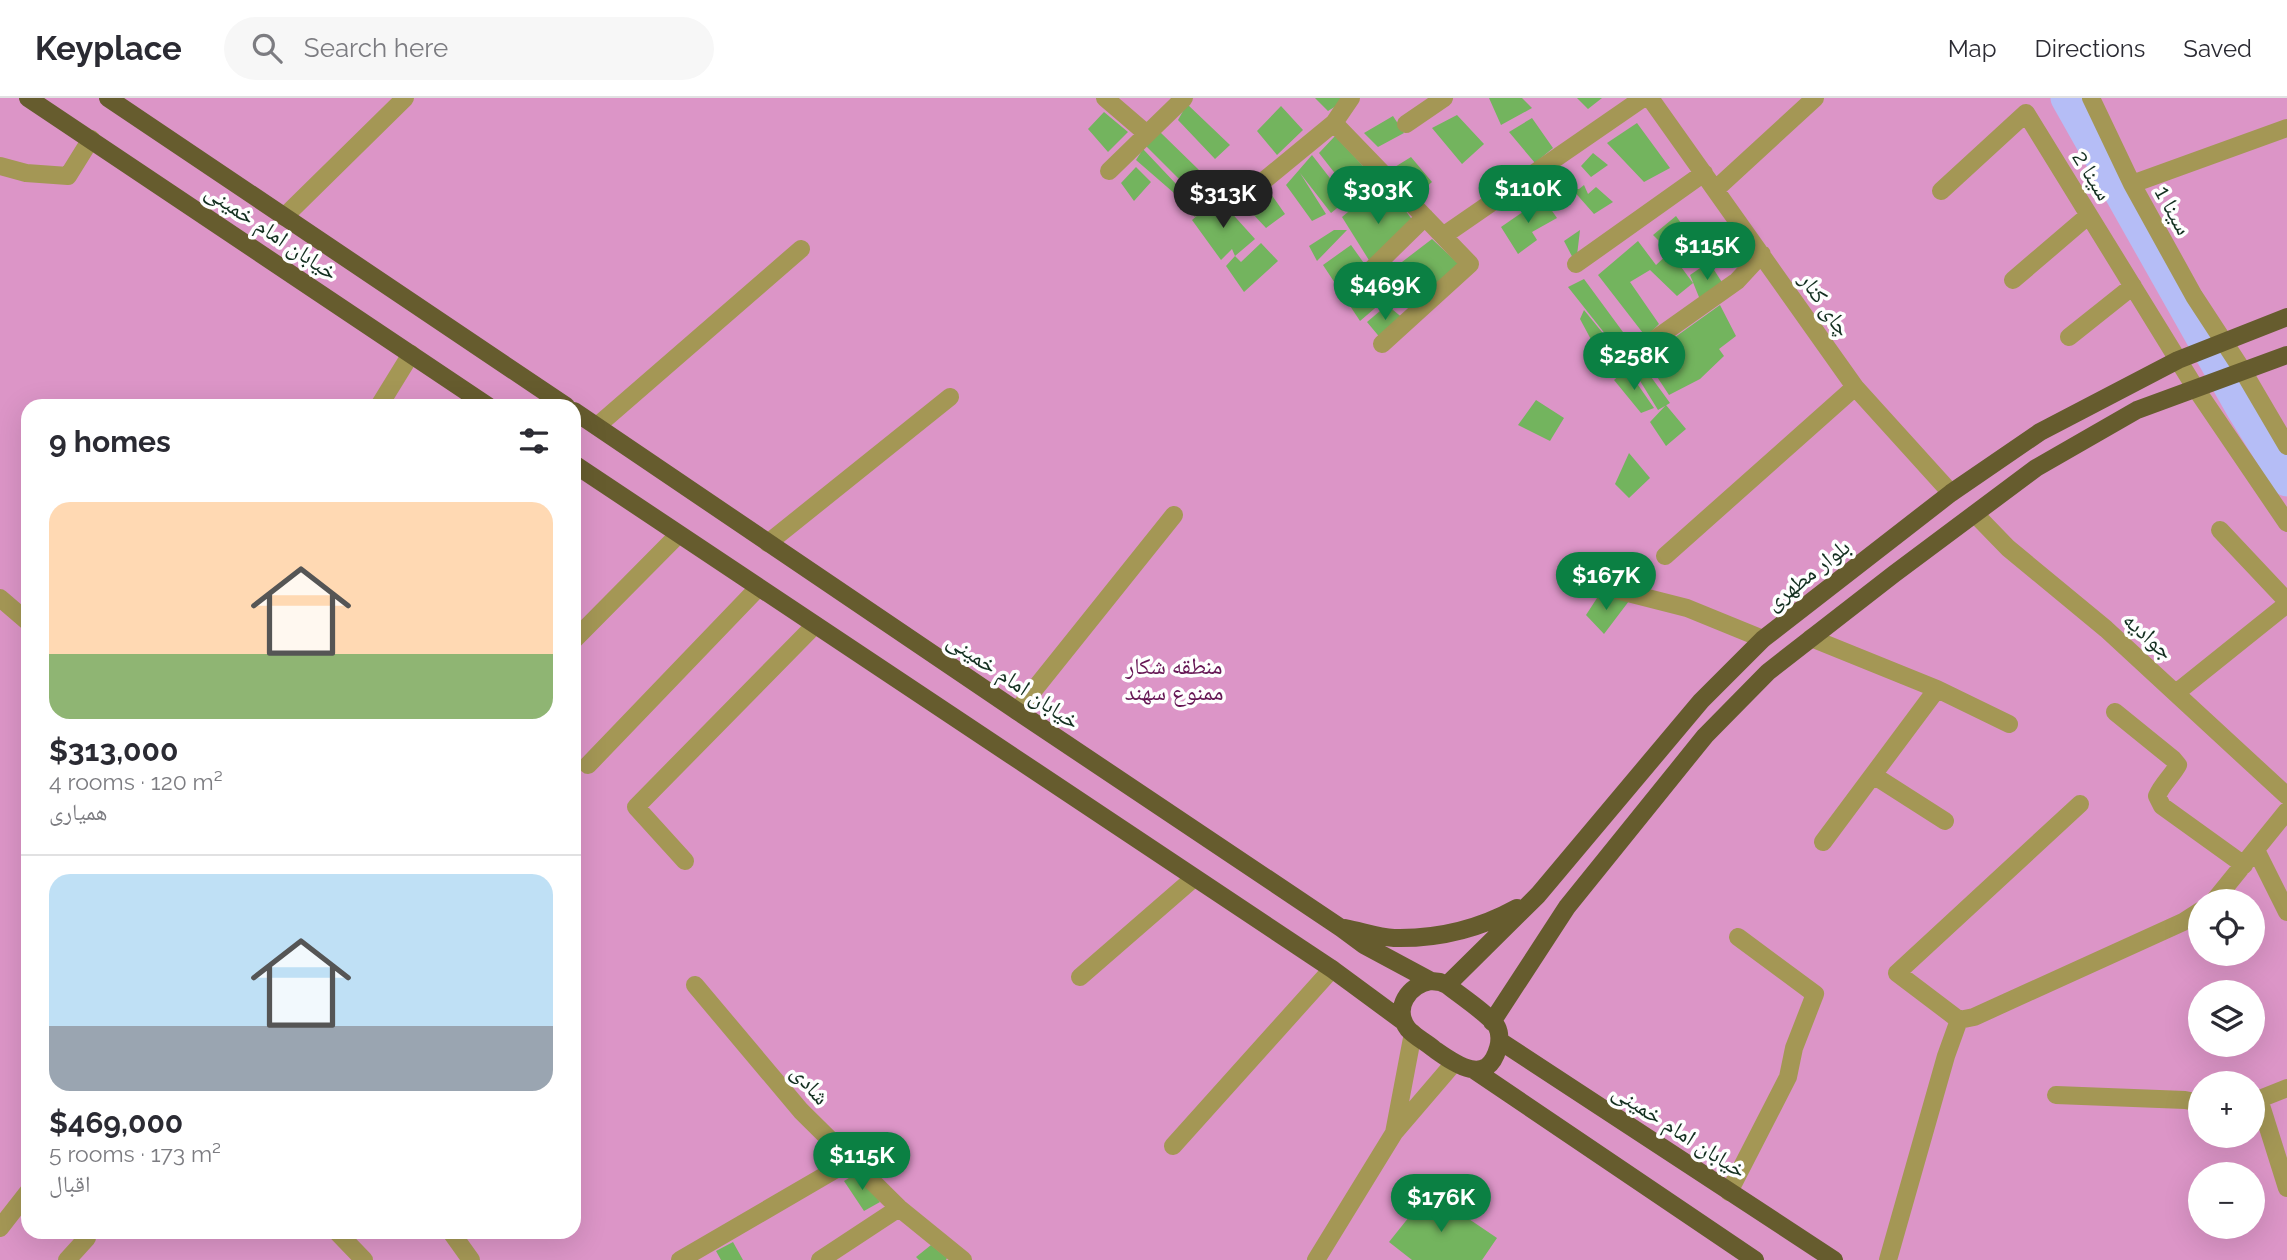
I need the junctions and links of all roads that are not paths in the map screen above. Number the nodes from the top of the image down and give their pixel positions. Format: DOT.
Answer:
graph roads {
  1 [pos="27,98"];
  2 [pos="107,98"];
  3 [pos="405,98"];
  4 [pos="1105,98"];
  5 [pos="1184,98"];
  6 [pos="1351,98"];
  7 [pos="1444,98"];
  8 [pos="1643,98"];
  9 [pos="1650,98"];
  10 [pos="1815,98"];
  11 [pos="2091,98"];
  12 [pos="1334,123"];
  13 [pos="1406,124"];
  14 [pos="2287,128"];
  15 [pos="1147,134"];
  16 [pos="91,139"];
  17 [pos="0,166"];
  18 [pos="1109,171"];
  19 [pos="1704,173"];
  20 [pos="2132,184"];
  21 [pos="1716,189"];
  22 [pos="1941,191"];
  23 [pos="1233,206"];
  24 [pos="2089,215"];
  25 [pos="284,217"];
  26 [pos="1425,217"];
  27 [pos="1443,236"];
  28 [pos="801,248"];
  29 [pos="1762,254"];
  30 [pos="1576,264"];
  31 [pos="1372,269"];
  32 [pos="2013,280"];
  33 [pos="2133,286"];
  34 [pos="2287,317"];
  35 [pos="2069,337"];
  36 [pos="2221,342"];
  37 [pos="1382,344"];
  38 [pos="411,354"];
  39 [pos="2287,355"];
  40 [pos="2182,358"];
  41 [pos="1628,359"];
  42 [pos="2241,371"];
  43 [pos="2202,386"];
  44 [pos="1855,387"];
  45 [pos="950,397"];
  46 [pos="383,399"];
  47 [pos="478,399"];
  48 [pos="556,399"];
  49 [pos="581,416"];
  50 [pos="597,426"];
  51 [pos="2287,446"];
  52 [pos="581,469"];
  53 [pos="1951,493"];
  54 [pos="1975,514"];
  55 [pos="1174,516"];
  56 [pos="2287,523"];
  57 [pos="2220,530"];
  58 [pos="678,535"];
  59 [pos="768,543"];
  60 [pos="1665,556"];
  61 [pos="1569,578"];
  62 [pos="758,588"];
  63 [pos="0,598"];
  64 [pos="2287,602"];
  65 [pos="21,616"];
  66 [pos="814,625"];
  67 [pos="581,633"];
  68 [pos="1811,638"];
  69 [pos="1763,639"];
  70 [pos="1937,690"];
  71 [pos="2176,693"];
  72 [pos="1017,711"];
  73 [pos="2115,712"];
  74 [pos="2009,724"];
  75 [pos="588,765"];
  76 [pos="1873,775"];
  77 [pos="2287,796"];
  78 [pos="2080,804"];
  79 [pos="2287,811"];
  80 [pos="1945,821"];
  81 [pos="1823,842"];
  82 [pos="2256,850"];
  83 [pos="685,861"];
  84 [pos="2244,865"];
  85 [pos="1194,878"];
  86 [pos="2224,889"];
  87 [pos="1538,895"];
  88 [pos="2287,912"];
  89 [pos="2188,919"];
  90 [pos="1341,928"];
  91 [pos="1738,937"];
  92 [pos="1332,969"];
  93 [pos="1080,977"];
  94 [pos="1439,983"];
  95 [pos="695,985"];
  96 [pos="1959,1020"];
  97 [pos="1492,1022"];
  98 [pos="1408,1027"];
  99 [pos="1500,1041"];
  100 [pos="1454,1063"];
  101 [pos="1474,1070"];
  102 [pos="2287,1088"];
  103 [pos="2056,1095"];
  104 [pos="2265,1097"];
  105 [pos="2188,1101"];
  106 [pos="2265,1126"];
  107 [pos="1394,1133"];
  108 [pos="1173,1146"];
  109 [pos="850,1161"];
  110 [pos="2287,1188"];
  111 [pos="1729,1192"];
  112 [pos="21,1201"];
  113 [pos="899,1208"];
  114 [pos="0,1228"];
  115 [pos="86,1239"];
  116 [pos="344,1239"];
  117 [pos="457,1239"];
  118 [pos="67,1260"];
  119 [pos="364,1260"];
  120 [pos="471,1260"];
  121 [pos="680,1260"];
  122 [pos="820,1260"];
  123 [pos="963,1260"];
  124 [pos="1315,1260"];
  125 [pos="1755,1260"];
  126 [pos="1834,1260"];
  127 [pos="1888,1260"];
  1 -- 16 [label="main road, خیابان امام خمینی"];
  2 -- 25 [label="main road, خیابان امام خمینی"];
  3 -- 25 [label="street"];
  4 -- 15 [label="street"];
  5 -- 15 [label="street"];
  6 -- 12 [label="street"];
  7 -- 13 [label="street"];
  8 -- 27 [label="street"];
  9 -- 19 [label="street, چای کنار"];
  10 -- 21 [label="street"];
  11 -- 20 [label="street, سینا 1"];
  12 -- 23 [label="street"];
  12 -- 26 [label="street"];
  14 -- 20 [label="street"];
  15 -- 18 [label="street"];
  16 -- 17 [label="street"];
  16 -- 38 [label="main road, خیابان امام خمینی"];
  19 -- 21 [label="street, چای کنار"];
  19 -- 30 [label="street"];
  20 -- 36 [label="street, سینا 1"];
  21 -- 29 [label="street, چای کنار"];
  22 -- 24 [label="street, سینا 2"];
  24 -- 32 [label="street"];
  24 -- 33 [label="street, سینا 2"];
  25 -- 48 [label="main road, خیابان امام خمینی"];
  26 -- 27 [label="street"];
  26 -- 31 [label="street"];
  27 -- 37 [label="street"];
  28 -- 50 [label="street"];
  29 -- 41 [label="street"];
  29 -- 44 [label="street, چای کنار"];
  33 -- 35 [label="street"];
  33 -- 40 [label="street, سینا 2"];
  34 -- 36 [label="main road, بلوار مطهری"];
  36 -- 40 [label="main road, بلوار مطهری"];
  36 -- 42 [label="street, سینا 1"];
  38 -- 46 [label="street"];
  38 -- 47 [label="main road, خیابان امام خمینی"];
  39 -- 42 [label="main road"];
  40 -- 43 [label="street, سینا 2"];
  40 -- 53 [label="main road, بلوار مطهری"];
  42 -- 43 [label="main road"];
  42 -- 51 [label="street, سینا 1"];
  43 -- 54 [label="main road"];
  43 -- 56 [label="street, سینا 2"];
  44 -- 53 [label="street, چای کنار"];
  44 -- 60 [label="street"];
  45 -- 59 [label="street"];
  49 -- 50 [label="main road, خیابان امام خمینی"];
  50 -- 59 [label="main road, خیابان امام خمینی"];
  52 -- 58 [label="main road"];
  53 -- 54 [label="main road"];
  53 -- 69 [label="main road, بلوار مطهری"];
  54 -- 68 [label="main road"];
  54 -- 71 [label="street, جوادیه"];
  55 -- 72 [label="street"];
  57 -- 64 [label="street"];
  58 -- 62 [label="main road"];
  58 -- 67 [label="street"];
  59 -- 72 [label="main road, خیابان امام خمینی"];
  61 -- 69 [label="street"];
  62 -- 66 [label="main road"];
  62 -- 75 [label="street"];
  63 -- 65 [label="street"];
  64 -- 71 [label="street"];
  66 -- 83 [label="street"];
  66 -- 85 [label="main road"];
  68 -- 70 [label="street"];
  68 -- 97 [label="main road"];
  69 -- 87 [label="main road, بلوار مطهری"];
  70 -- 74 [label="street"];
  70 -- 76 [label="street"];
  71 -- 77 [label="street, جوادیه"];
  72 -- 90 [label="main road, خیابان امام خمینی"];
  73 -- 84 [label="street"];
  76 -- 80 [label="street"];
  76 -- 81 [label="street"];
  78 -- 96 [label="street"];
  79 -- 82 [label="street"];
  82 -- 84 [label="street"];
  82 -- 88 [label="street"];
  84 -- 86 [label="street"];
  85 -- 92 [label="main road"];
  85 -- 93 [label="street"];
  87 -- 90 [label="main road"];
  87 -- 94 [label="main road, بلوار مطهری"];
  89 -- 96 [label="street"];
  90 -- 94 [label="main road, خیابان امام خمینی"];
  91 -- 111 [label="street"];
  92 -- 98 [label="main road"];
  92 -- 108 [label="street"];
  94 -- 97 [label="main road, خیابان امام خمینی"];
  94 -- 98 [label="main road, بلوار مطهری"];
  95 -- 109 [label="street, شادی"];
  96 -- 127 [label="street"];
  97 -- 99 [label="main road"];
  98 -- 100 [label="main road"];
  98 -- 107 [label="street"];
  99 -- 101 [label="main road"];
  99 -- 111 [label="main road, خیابان امام خمینی"];
  100 -- 101 [label="main road"];
  100 -- 107 [label="street"];
  101 -- 125 [label="main road"];
  102 -- 104 [label="street"];
  103 -- 105 [label="street"];
  106 -- 110 [label="street"];
  107 -- 124 [label="street"];
  109 -- 113 [label="street, شادی"];
  109 -- 121 [label="street"];
  111 -- 126 [label="main road, خیابان امام خمینی"];
  112 -- 114 [label="street"];
  113 -- 122 [label="street"];
  113 -- 123 [label="street, شادی"];
  115 -- 118 [label="street"];
  116 -- 119 [label="street"];
  117 -- 120 [label="street"];
}
